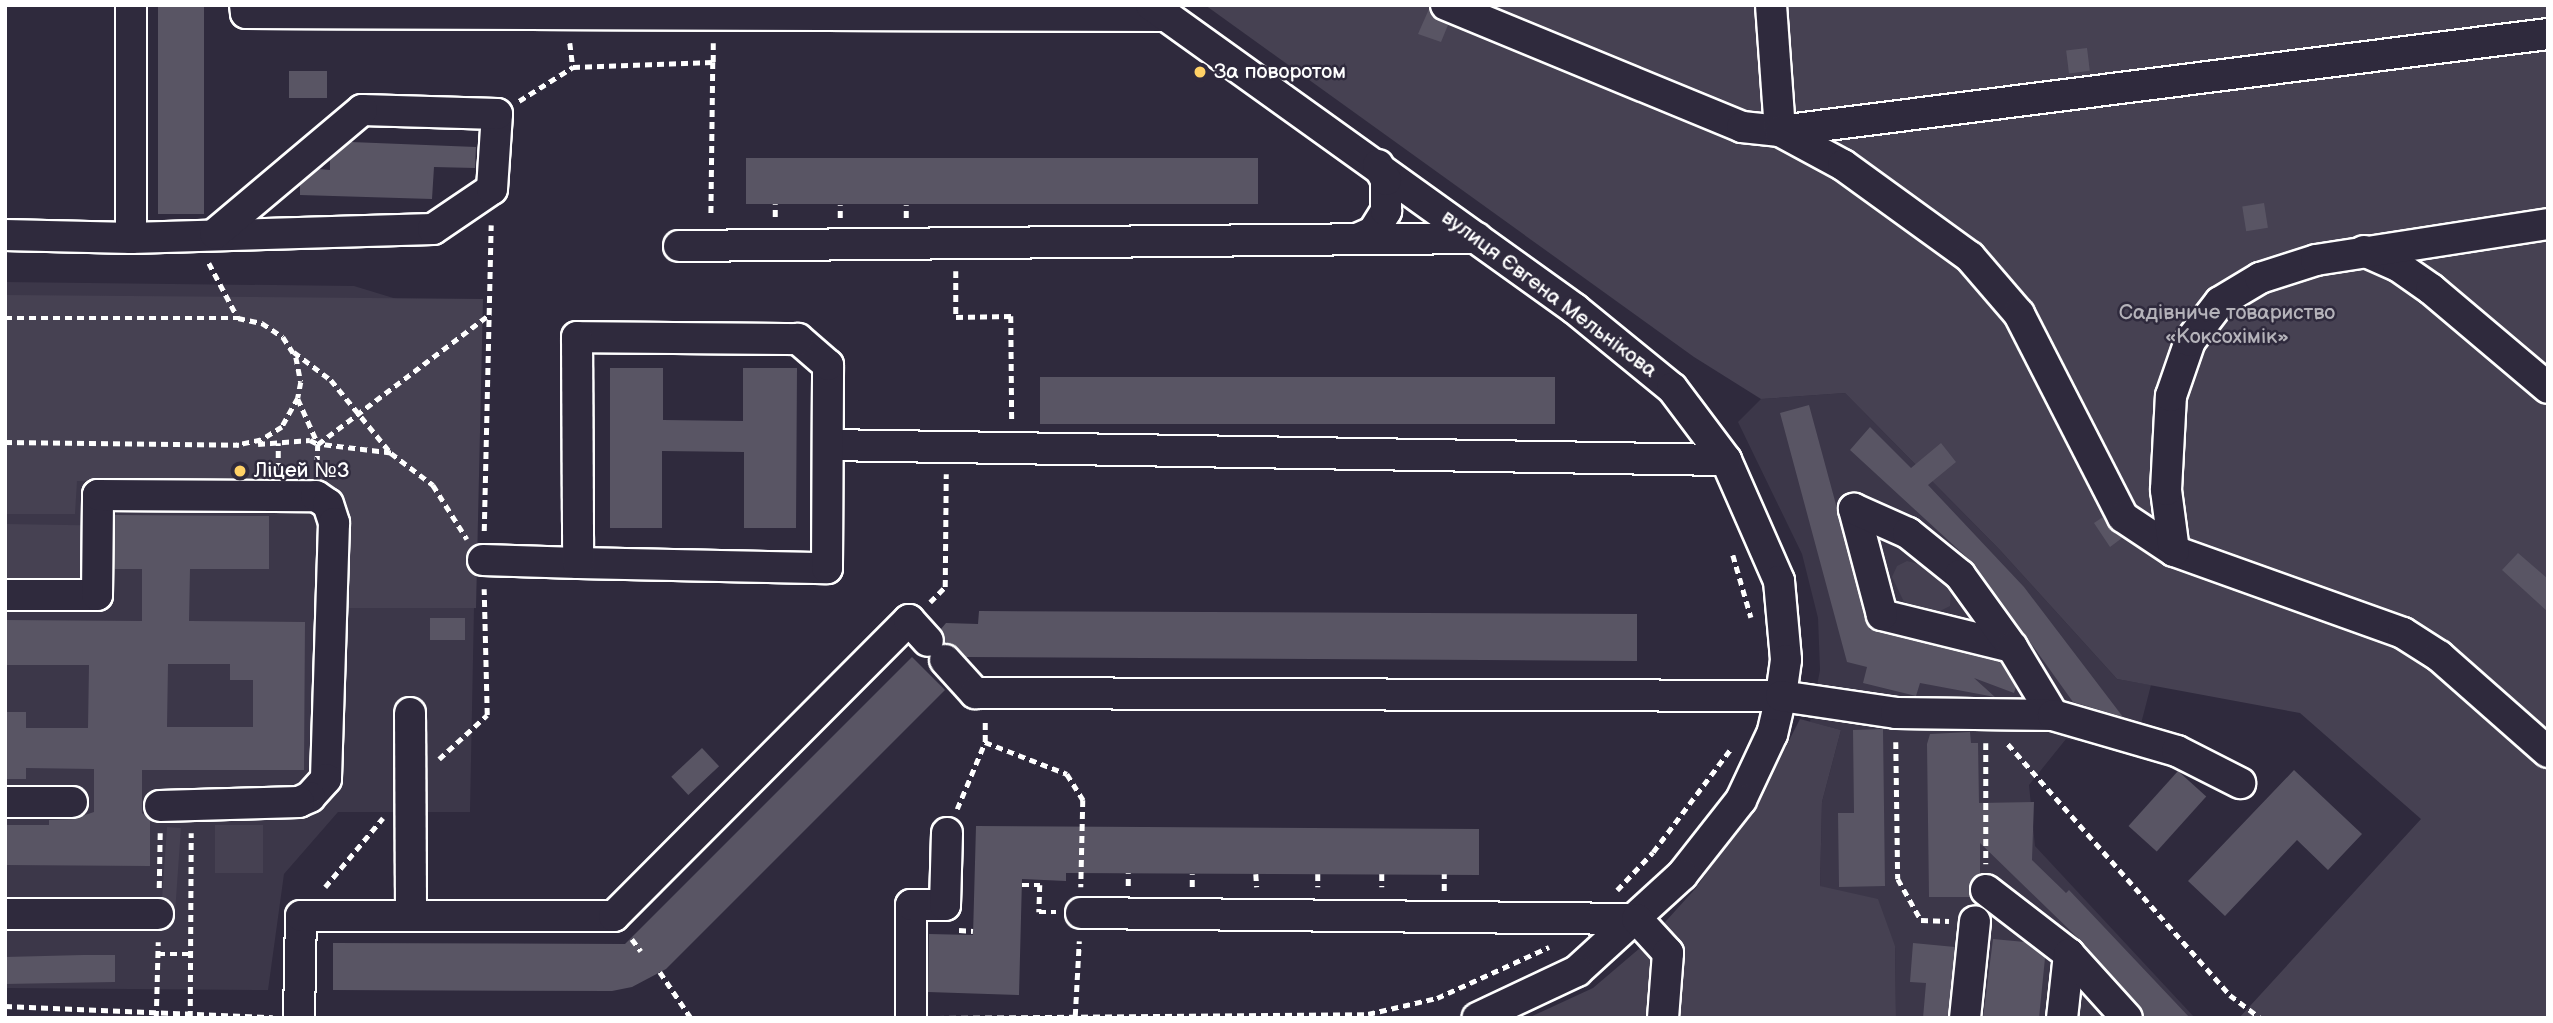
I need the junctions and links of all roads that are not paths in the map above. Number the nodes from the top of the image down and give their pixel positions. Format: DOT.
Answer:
graph roads {
  1 [pos="131,5"];
  2 [pos="245,5"];
  3 [pos="1446,5"];
  4 [pos="1771,5"];
  5 [pos="1067,10"];
  6 [pos="1158,11"];
  7 [pos="2548,34"];
  8 [pos="1780,131"];
  9 [pos="1378,165"];
  10 [pos="2548,224"];
  11 [pos="215,234"];
  12 [pos="5,235"];
  13 [pos="131,238"];
  14 [pos="1477,238"];
  15 [pos="1357,239"];
  16 [pos="679,246"];
  17 [pos="2363,251"];
  18 [pos="2548,388"];
  19 [pos="1679,397"];
  20 [pos="828,445"];
  21 [pos="1647,459"];
  22 [pos="1726,460"];
  23 [pos="2174,551"];
  24 [pos="578,562"];
  25 [pos="483,565"];
  26 [pos="5,594"];
  27 [pos="2012,647"];
  28 [pos="1781,696"];
  29 [pos="410,713"];
  30 [pos="2053,715"];
  31 [pos="2548,752"];
  32 [pos="2240,783"];
  33 [pos="5,802"];
  34 [pos="72,802"];
  35 [pos="160,806"];
  36 [pos="947,833"];
  37 [pos="1986,890"];
  38 [pos="1081,913"];
  39 [pos="5,914"];
  40 [pos="158,914"];
  41 [pos="411,916"];
  42 [pos="1637,919"];
  43 [pos="1975,922"];
  44 [pos="2068,954"];
  45 [pos="299,1018"];
  46 [pos="911,1018"];
  47 [pos="1477,1018"];
  48 [pos="1663,1018"];
  49 [pos="1965,1018"];
  50 [pos="2062,1018"];
  51 [pos="2127,1018"];
  1 -- 13 [label="street"];
  2 -- 5 [label="street"];
  3 -- 8 [label="street"];
  4 -- 8 [label="street"];
  5 -- 6 [label="street"];
  6 -- 9 [label="street, вулиця Євгена Мельнікова"];
  7 -- 8 [label="street"];
  8 -- 23 [label="street"];
  9 -- 14 [label="street, вулиця Євгена Мельнікова"];
  9 -- 15 [label="street"];
  10 -- 17 [label="street"];
  11 -- 11 [label="street"];
  11 -- 13 [label="street"];
  12 -- 13 [label="street"];
  14 -- 15 [label="street"];
  14 -- 19 [label="street, вулиця Євгена Мельнікова"];
  15 -- 16 [label="street"];
  17 -- 18 [label="street"];
  17 -- 23 [label="street"];
  19 -- 21 [label="street"];
  19 -- 22 [label="street, вулиця Євгена Мельнікова"];
  20 -- 21 [label="street"];
  20 -- 24 [label="street"];
  20 -- 24 [label="street"];
  21 -- 22 [label="street"];
  22 -- 28 [label="street, вулиця Євгена Мельнікова"];
  23 -- 31 [label="street"];
  24 -- 25 [label="street"];
  26 -- 35 [label="street"];
  27 -- 27 [label="street"];
  27 -- 30 [label="street"];
  28 -- 30 [label="street"];
  28 -- 41 [label="street"];
  28 -- 42 [label="street, вулиця Євгена Мельнікова"];
  29 -- 41 [label="street"];
  30 -- 32 [label="street"];
  33 -- 34 [label="street"];
  36 -- 46 [label="street"];
  37 -- 44 [label="street"];
  38 -- 42 [label="street"];
  39 -- 40 [label="street"];
  41 -- 45 [label="street"];
  42 -- 47 [label="street, вулиця Євгена Мельнікова"];
  42 -- 48 [label="street"];
  43 -- 49 [label="street"];
  44 -- 50 [label="street"];
  44 -- 51 [label="street"];
}
